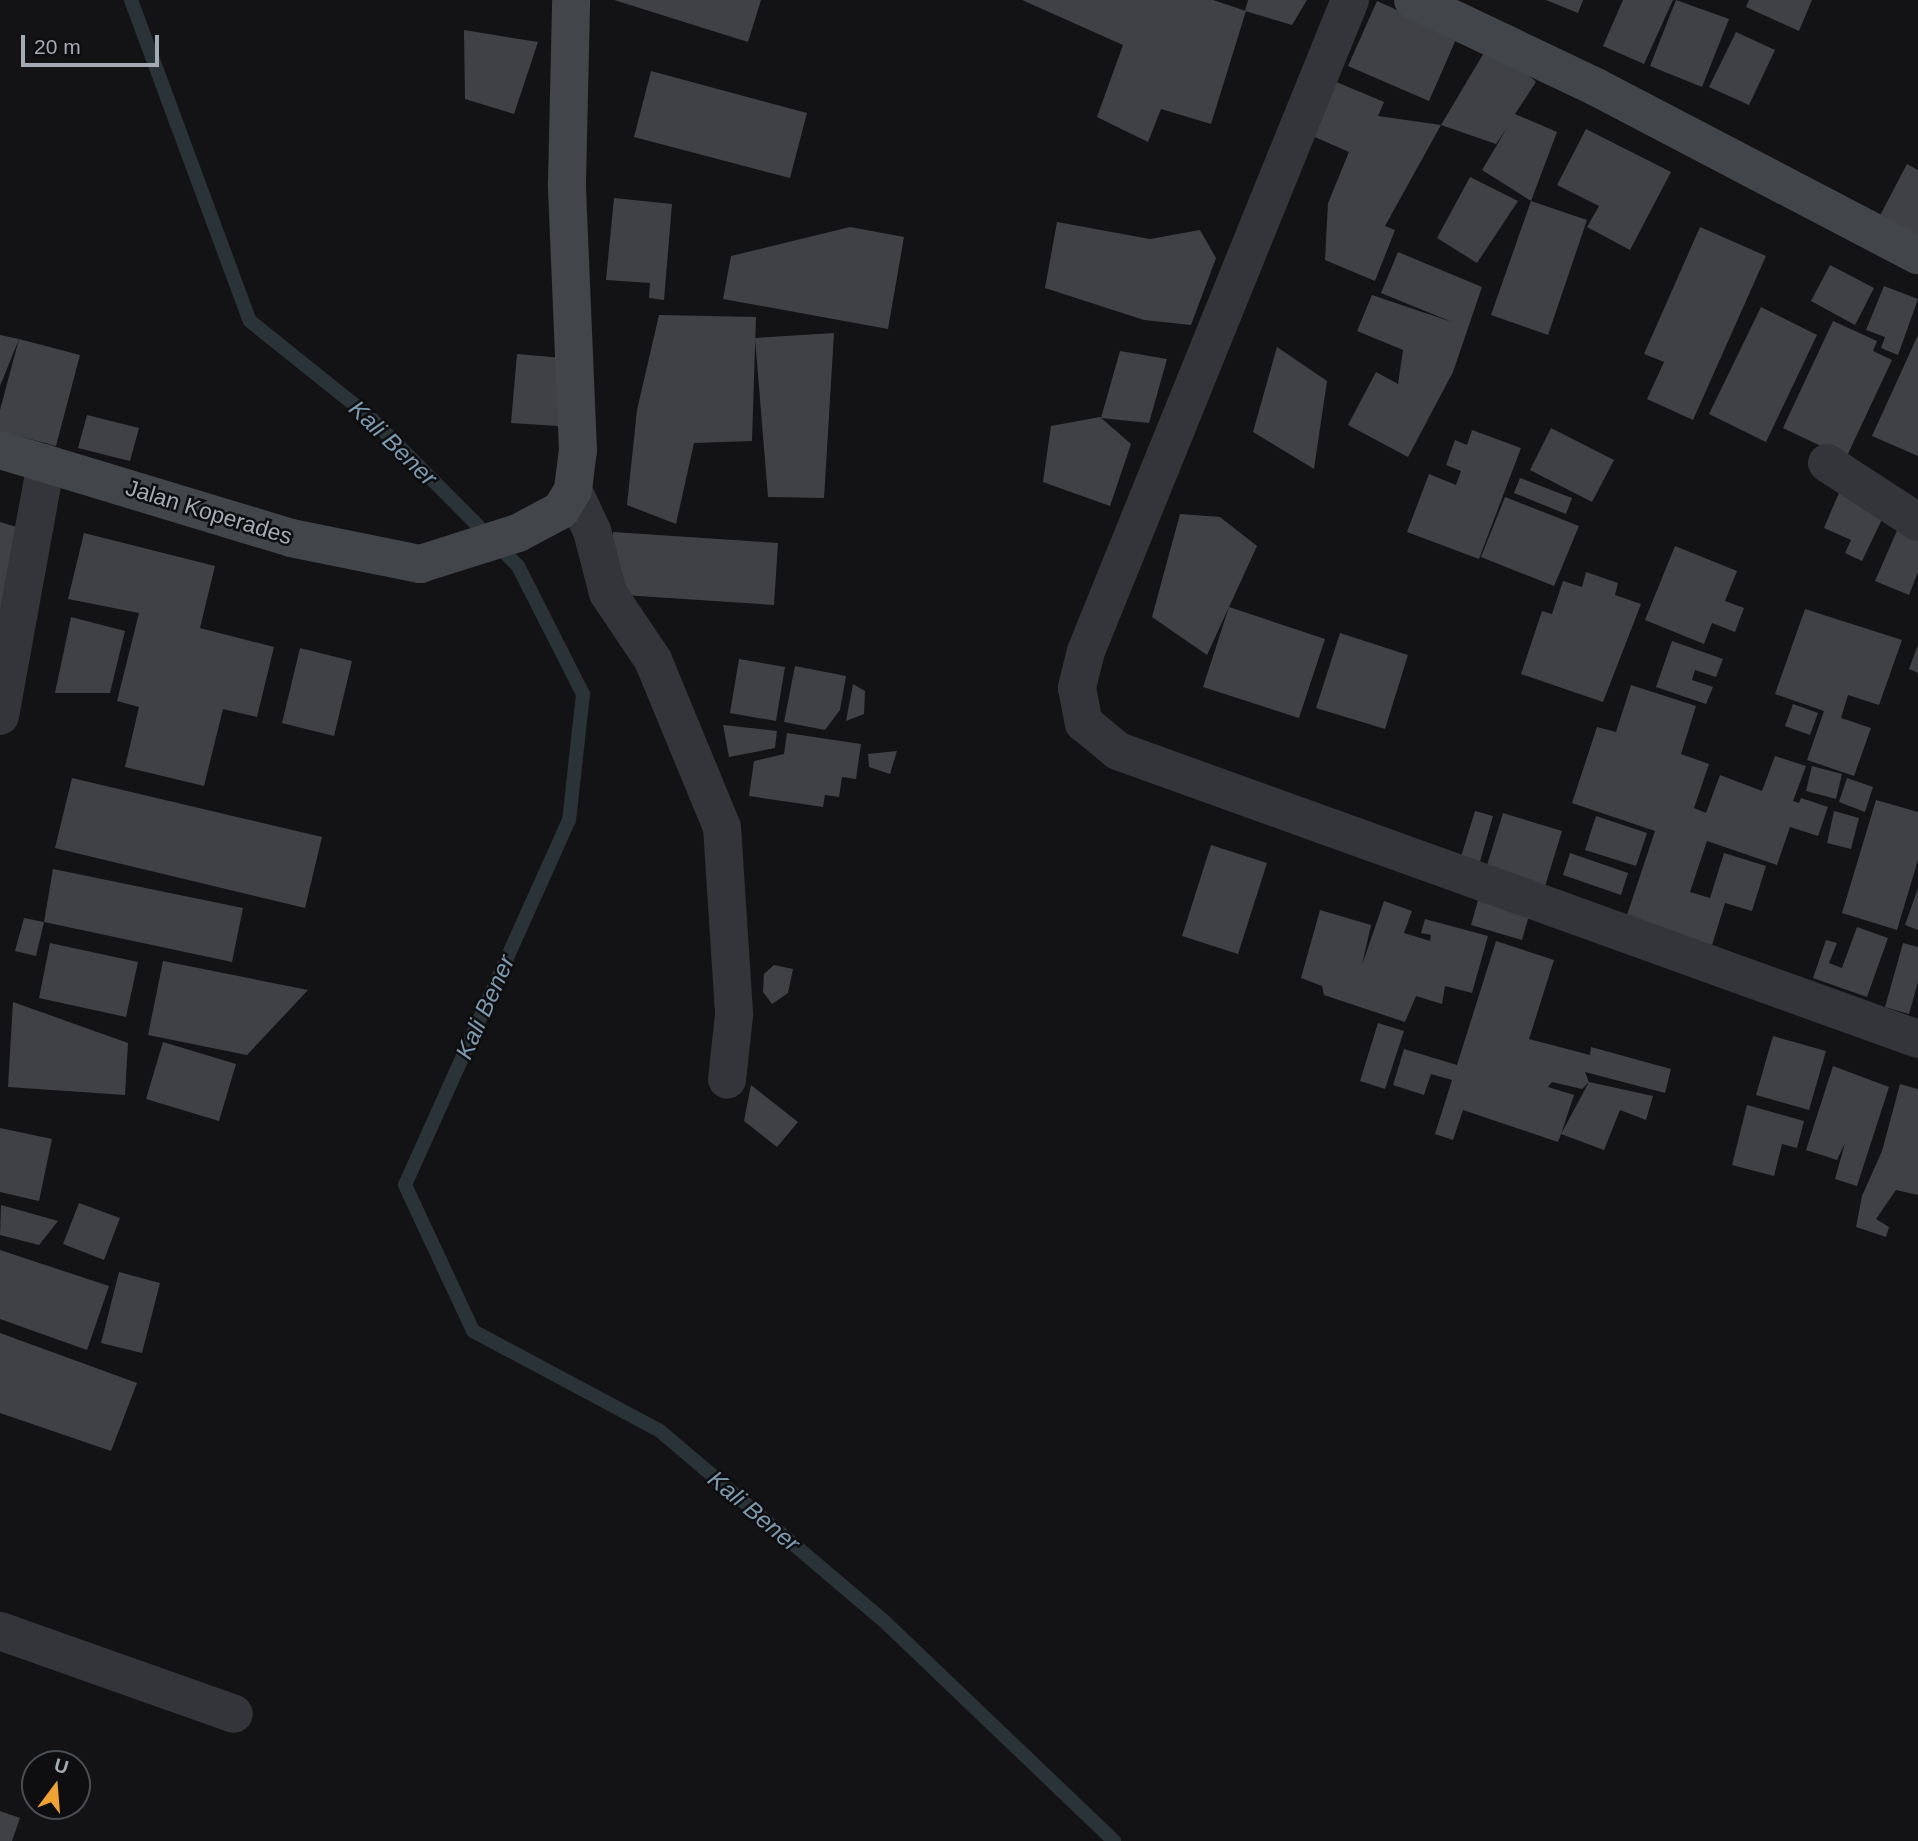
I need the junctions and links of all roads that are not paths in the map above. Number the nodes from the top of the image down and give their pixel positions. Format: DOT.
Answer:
graph roads {
  1 [pos="571,0"];
  2 [pos="1350,0"];
  3 [pos="1413,0"];
  4 [pos="1918,255"];
  5 [pos="0,450"];
  6 [pos="46,463"];
  7 [pos="1827,463"];
  8 [pos="567,500"];
  9 [pos="1918,522"];
  10 [pos="0,716"];
  11 [pos="1918,1039"];
  12 [pos="727,1080"];
  13 [pos="0,1631"];
  14 [pos="234,1714"];
  1 -- 8 [label="street"];
  2 -- 11 [label="street"];
  3 -- 4 [label="street"];
  5 -- 6 [label="street, Jalan Koperades"];
  6 -- 8 [label="street, Jalan Koperades"];
  6 -- 10 [label="street"];
  7 -- 9 [label="street"];
  8 -- 12 [label="street"];
  13 -- 14 [label="street"];
}
